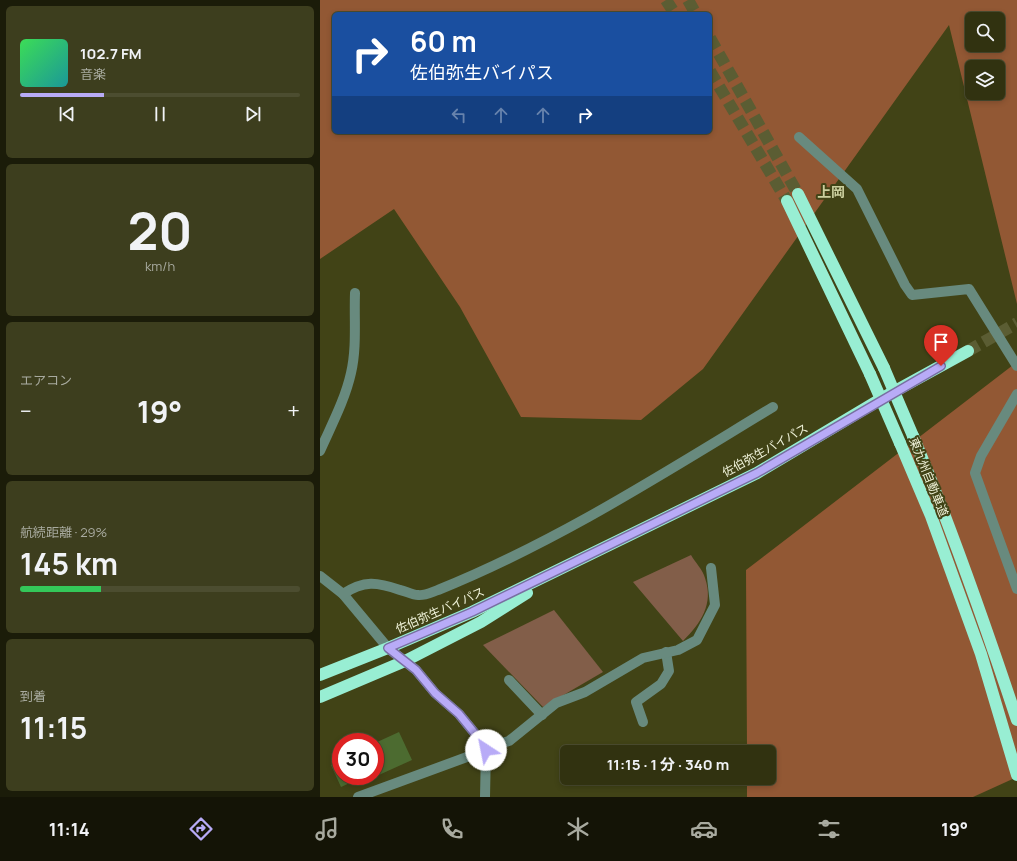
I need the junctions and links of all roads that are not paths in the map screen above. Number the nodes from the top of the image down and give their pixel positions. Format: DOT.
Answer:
graph roads {
  1 [pos="799,137"];
  2 [pos="798,194"];
  3 [pos="787,201"];
  4 [pos="355,293"];
  5 [pos="968,351"];
  6 [pos="1017,366"];
  7 [pos="1017,394"];
  8 [pos="773,406"];
  9 [pos="320,451"];
  10 [pos="570,565"];
  11 [pos="711,568"];
  12 [pos="320,576"];
  13 [pos="1017,589"];
  14 [pos="343,594"];
  15 [pos="388,648"];
  16 [pos="666,652"];
  17 [pos="405,661"];
  18 [pos="320,675"];
  19 [pos="509,680"];
  20 [pos="320,697"];
  21 [pos="542,715"];
  22 [pos="1017,720"];
  23 [pos="643,722"];
  24 [pos="486,748"];
  25 [pos="1017,775"];
  26 [pos="358,797"];
  27 [pos="486,797"];
  1 -- 6 [label="street"];
  2 -- 22 [label="highway, 東九州自動車道, bridge"];
  3 -- 25 [label="highway, 東九州自動車道, bridge"];
  4 -- 9 [label="street"];
  5 -- 10 [label="highway, 佐伯弥生バイパス"];
  7 -- 13 [label="street"];
  8 -- 14 [label="street"];
  10 -- 15 [label="highway, 佐伯弥生バイパス"];
  10 -- 17 [label="highway, 佐伯弥生バイパス"];
  11 -- 16 [label="street"];
  12 -- 14 [label="street"];
  14 -- 15 [label="street"];
  15 -- 17 [label="street"];
  15 -- 18 [label="highway, 佐伯弥生バイパス"];
  16 -- 21 [label="street"];
  16 -- 23 [label="street"];
  17 -- 20 [label="highway, 佐伯弥生バイパス"];
  17 -- 24 [label="street"];
  19 -- 21 [label="street"];
  21 -- 24 [label="street"];
  24 -- 26 [label="street"];
  24 -- 27 [label="street"];
}
